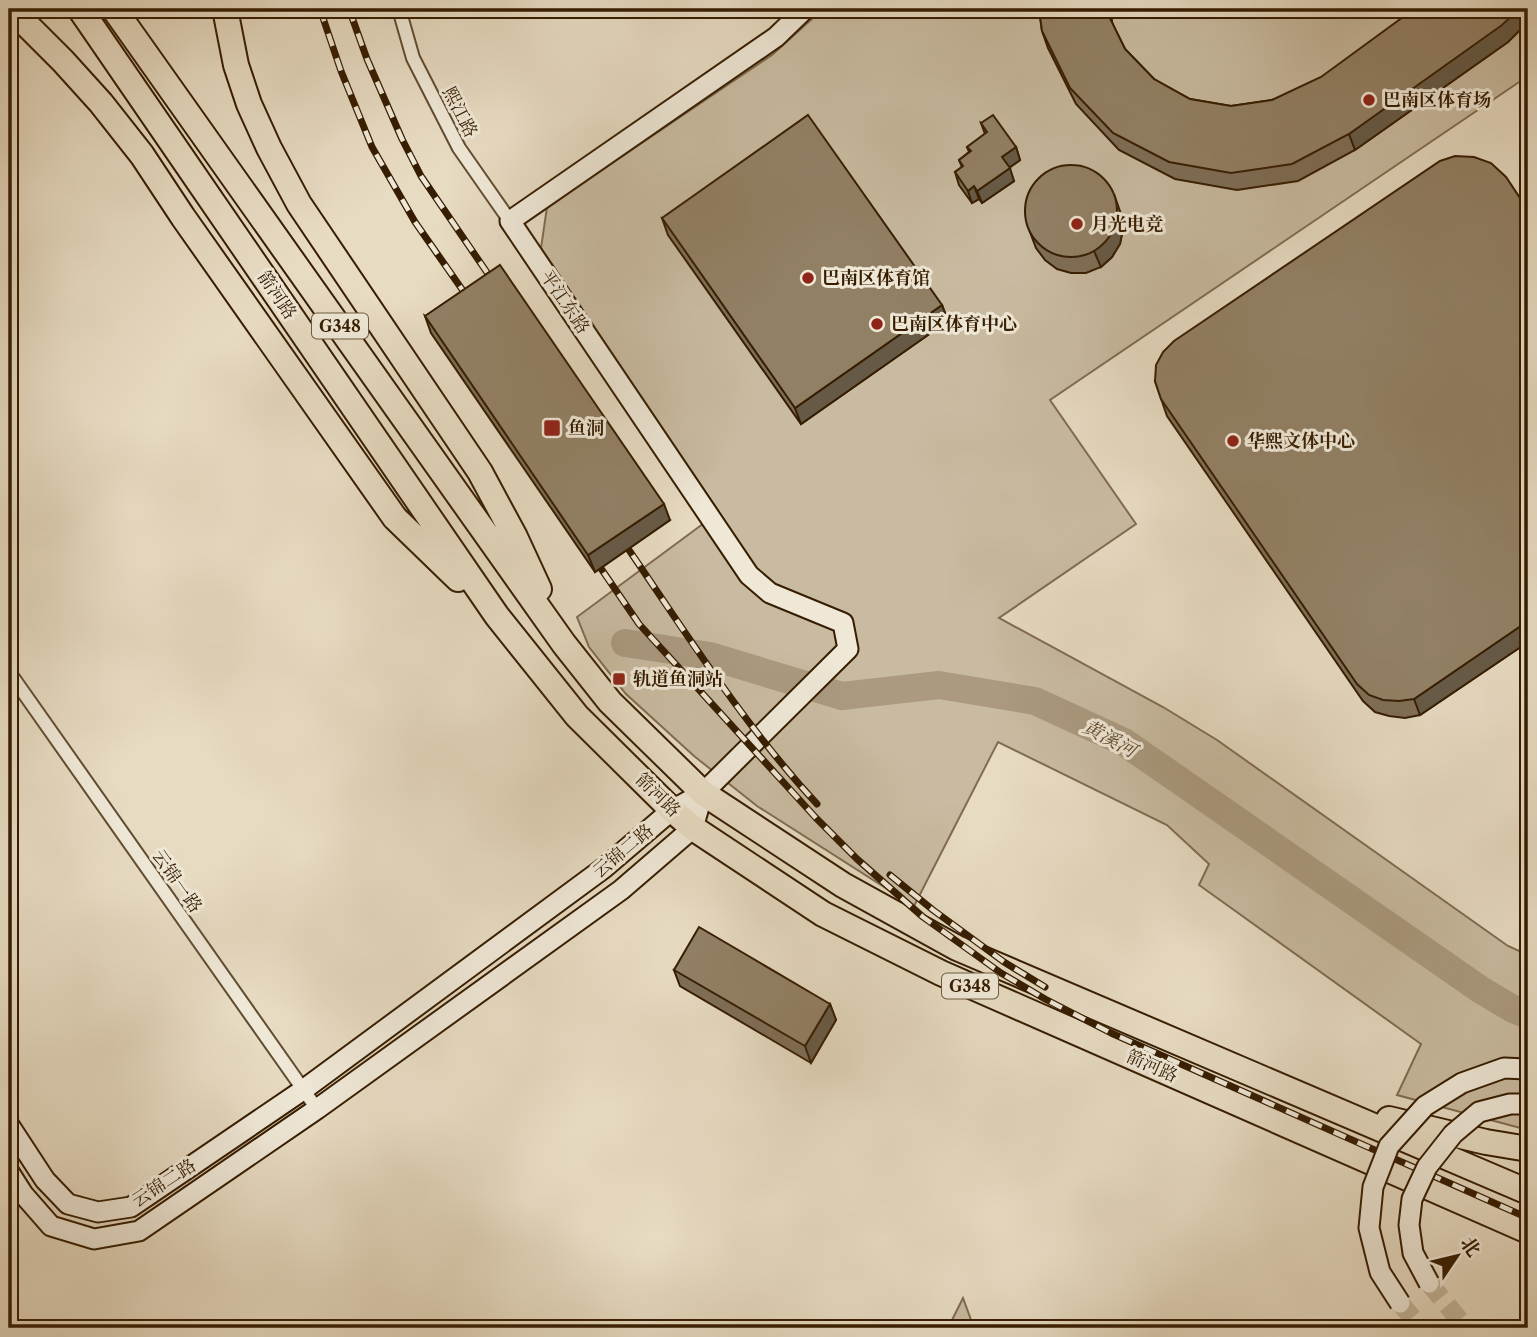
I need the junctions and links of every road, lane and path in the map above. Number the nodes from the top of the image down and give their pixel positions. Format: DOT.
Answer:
graph roads {
  1 [pos="11,9"];
  2 [pos="80,9"];
  3 [pos="114,9"];
  4 [pos="225,9"];
  5 [pos="399,9"];
  6 [pos="805,9"];
  7 [pos="510,221"];
  8 [pos="497,616"];
  9 [pos="564,644"];
  10 [pos="9,672"];
  11 [pos="703,793"];
  12 [pos="672,810"];
  13 [pos="693,828"];
  14 [pos="1528,1069"];
  15 [pos="303,1090"];
  16 [pos="1317,1102"];
  17 [pos="1528,1104"];
  18 [pos="317,1110"];
  19 [pos="9,1125"];
  20 [pos="1528,1149"];
  21 [pos="9,1172"];
  22 [pos="1528,1192"];
  23 [pos="1528,1231"];
  24 [pos="1429,1283"];
  25 [pos="1400,1303"];
  1 -- 8 [label="highway"];
  2 -- 8 [label="highway, 箭河路 / G348"];
  3 -- 9 [label="highway, 箭河路 / G348"];
  4 -- 9 [label="highway"];
  5 -- 7 [label="street, 熙江路"];
  6 -- 7 [label="main road"];
  7 -- 11 [label="main road, 平江东路"];
  8 -- 12 [label="highway, 箭河路 / G348"];
  9 -- 11 [label="highway, 箭河路 / G348"];
  10 -- 15 [label="street, 云锦一路"];
  11 -- 12 [label="main road, 云锦二路"];
  11 -- 13 [label="main road"];
  11 -- 16 [label="highway, 箭河路 / G348"];
  12 -- 13 [label="highway, 箭河路 / G348"];
  12 -- 15 [label="main road, 云锦二路"];
  13 -- 18 [label="main road, 云锦二路"];
  13 -- 23 [label="highway, 箭河路 / G348"];
  14 -- 25 [label="main road, bridge"];
  15 -- 18 [label="street, 云锦一路"];
  15 -- 19 [label="main road, 云锦二路"];
  16 -- 20 [label="highway"];
  16 -- 22 [label="highway, 箭河路 / G348"];
  17 -- 24 [label="main road, bridge"];
  18 -- 21 [label="main road, 云锦二路"];
}
